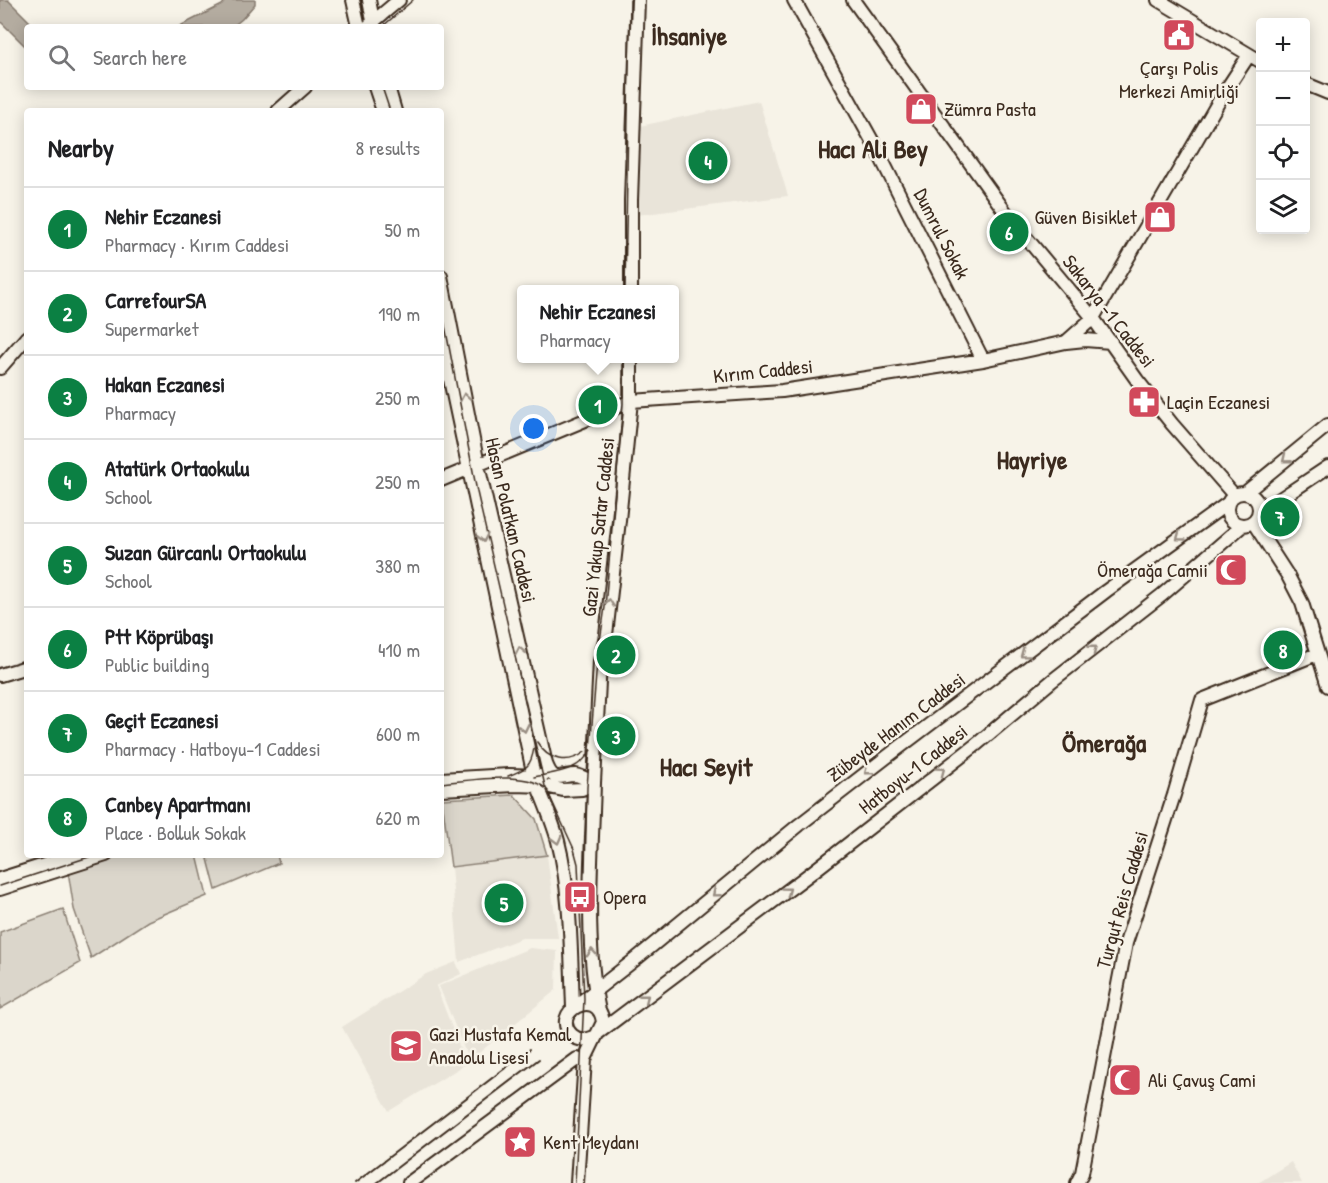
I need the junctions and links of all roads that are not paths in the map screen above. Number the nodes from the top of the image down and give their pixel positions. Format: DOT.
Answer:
graph roads {
  1 [pos="353,0"];
  2 [pos="369,0"];
  3 [pos="399,0"];
  4 [pos="638,0"];
  5 [pos="794,0"];
  6 [pos="853,0"];
  7 [pos="1158,0"];
  8 [pos="358,24"];
  9 [pos="372,24"];
  10 [pos="373,24"];
  11 [pos="1249,55"];
  12 [pos="1256,59"];
  13 [pos="1310,86"];
  14 [pos="302,90"];
  15 [pos="376,90"];
  16 [pos="389,90"];
  17 [pos="1328,93"];
  18 [pos="281,108"];
  19 [pos="382,108"];
  20 [pos="395,108"];
  21 [pos="630,285"];
  22 [pos="444,294"];
  23 [pos="1093,318"];
  24 [pos="24,340"];
  25 [pos="1066,342"];
  26 [pos="1112,342"];
  27 [pos="444,349"];
  28 [pos="983,360"];
  29 [pos="631,363"];
  30 [pos="0,368"];
  31 [pos="631,401"];
  32 [pos="1328,424"];
  33 [pos="473,467"];
  34 [pos="1328,467"];
  35 [pos="444,479"];
  36 [pos="1236,497"];
  37 [pos="1252,520"];
  38 [pos="1317,654"];
  39 [pos="24,668"];
  40 [pos="0,675"];
  41 [pos="1328,686"];
  42 [pos="595,766"];
  43 [pos="558,775"];
  44 [pos="444,779"];
  45 [pos="535,781"];
  46 [pos="594,783"];
  47 [pos="444,789"];
  48 [pos="66,858"];
  49 [pos="97,858"];
  50 [pos="0,879"];
  51 [pos="0,889"];
  52 [pos="595,990"];
  53 [pos="573,1008"];
  54 [pos="599,1011"];
  55 [pos="572,1034"];
  56 [pos="596,1035"];
  57 [pos="577,1059"];
  58 [pos="409,1183"];
  59 [pos="572,1183"];
  60 [pos="578,1183"];
  61 [pos="1077,1183"];
  1 -- 8 [label="main road"];
  2 -- 9 [label="main road"];
  3 -- 10 [label="main road"];
  4 -- 21 [label="main road"];
  5 -- 28 [label="main road, Dumrul Sokak"];
  6 -- 23 [label="main road, Sakarya -1 Caddesi"];
  7 -- 11 [label="main road"];
  11 -- 12 [label="main road"];
  11 -- 23 [label="main road, Kırım Caddesi"];
  13 -- 17 [label="main road"];
  14 -- 18 [label="main road"];
  15 -- 19 [label="main road"];
  16 -- 20 [label="main road"];
  33 -- 22 [label="main road, Hasan Polatkan Caddesi, one-way"];
  23 -- 25 [label="main road, Kırım Caddesi"];
  23 -- 26 [label="main road, Sakarya -1 Caddesi"];
  24 -- 30 [label="main road"];
  25 -- 26 [label="main road, Kırım Caddesi"];
  25 -- 28 [label="main road, Kırım Caddesi"];
  26 -- 36 [label="main road, Sakarya -1 Caddesi"];
  27 -- 33 [label="main road"];
  28 -- 31 [label="main road, Kırım Caddesi"];
  29 -- 31 [label="main road, Gazi Yakup Satar Caddesi"];
  31 -- 33 [label="main road, Kırım Caddesi"];
  42 -- 31 [label="main road, Gazi Yakup Satar Caddesi, one-way"];
  32 -- 36 [label="main road, Zübeyde Hanım Caddesi, one-way"];
  33 -- 35 [label="main road, Kırım Caddesi"];
  43 -- 33 [label="main road, Hasan Polatkan Caddesi, one-way"];
  33 -- 45 [label="main road, one-way"];
  34 -- 37 [label="main road, Hatboyu-1 Caddesi"];
  36 -- 37 [label="main road, Sakarya -1 Caddesi"];
  36 -- 37 [label="main road, Sakarya -1 Caddesi"];
  36 -- 52 [label="main road, Zübeyde Hanım Caddesi, one-way"];
  37 -- 38 [label="main road"];
  56 -- 37 [label="main road, Hatboyu-1 Caddesi, one-way"];
  38 -- 41 [label="main road"];
  38 -- 61 [label="main road, Turgut Reis Caddesi"];
  39 -- 40 [label="main road"];
  42 -- 43 [label="main road"];
  42 -- 46 [label="main road, Gazi Yakup Satar Caddesi"];
  43 -- 45 [label="main road"];
  43 -- 46 [label="main road"];
  44 -- 45 [label="main road"];
  45 -- 46 [label="main road"];
  45 -- 47 [label="main road"];
  45 -- 53 [label="main road, one-way"];
  52 -- 46 [label="main road, one-way"];
  48 -- 50 [label="main road"];
  49 -- 51 [label="main road"];
  52 -- 53 [label="main road, Zübeyde Hanım Caddesi"];
  52 -- 54 [label="main road"];
  53 -- 54 [label="main road"];
  53 -- 55 [label="main road"];
  54 -- 56 [label="main road"];
  55 -- 56 [label="main road"];
  55 -- 57 [label="main road"];
  56 -- 60 [label="main road"];
  57 -- 58 [label="main road"];
  57 -- 59 [label="main road"];
}
